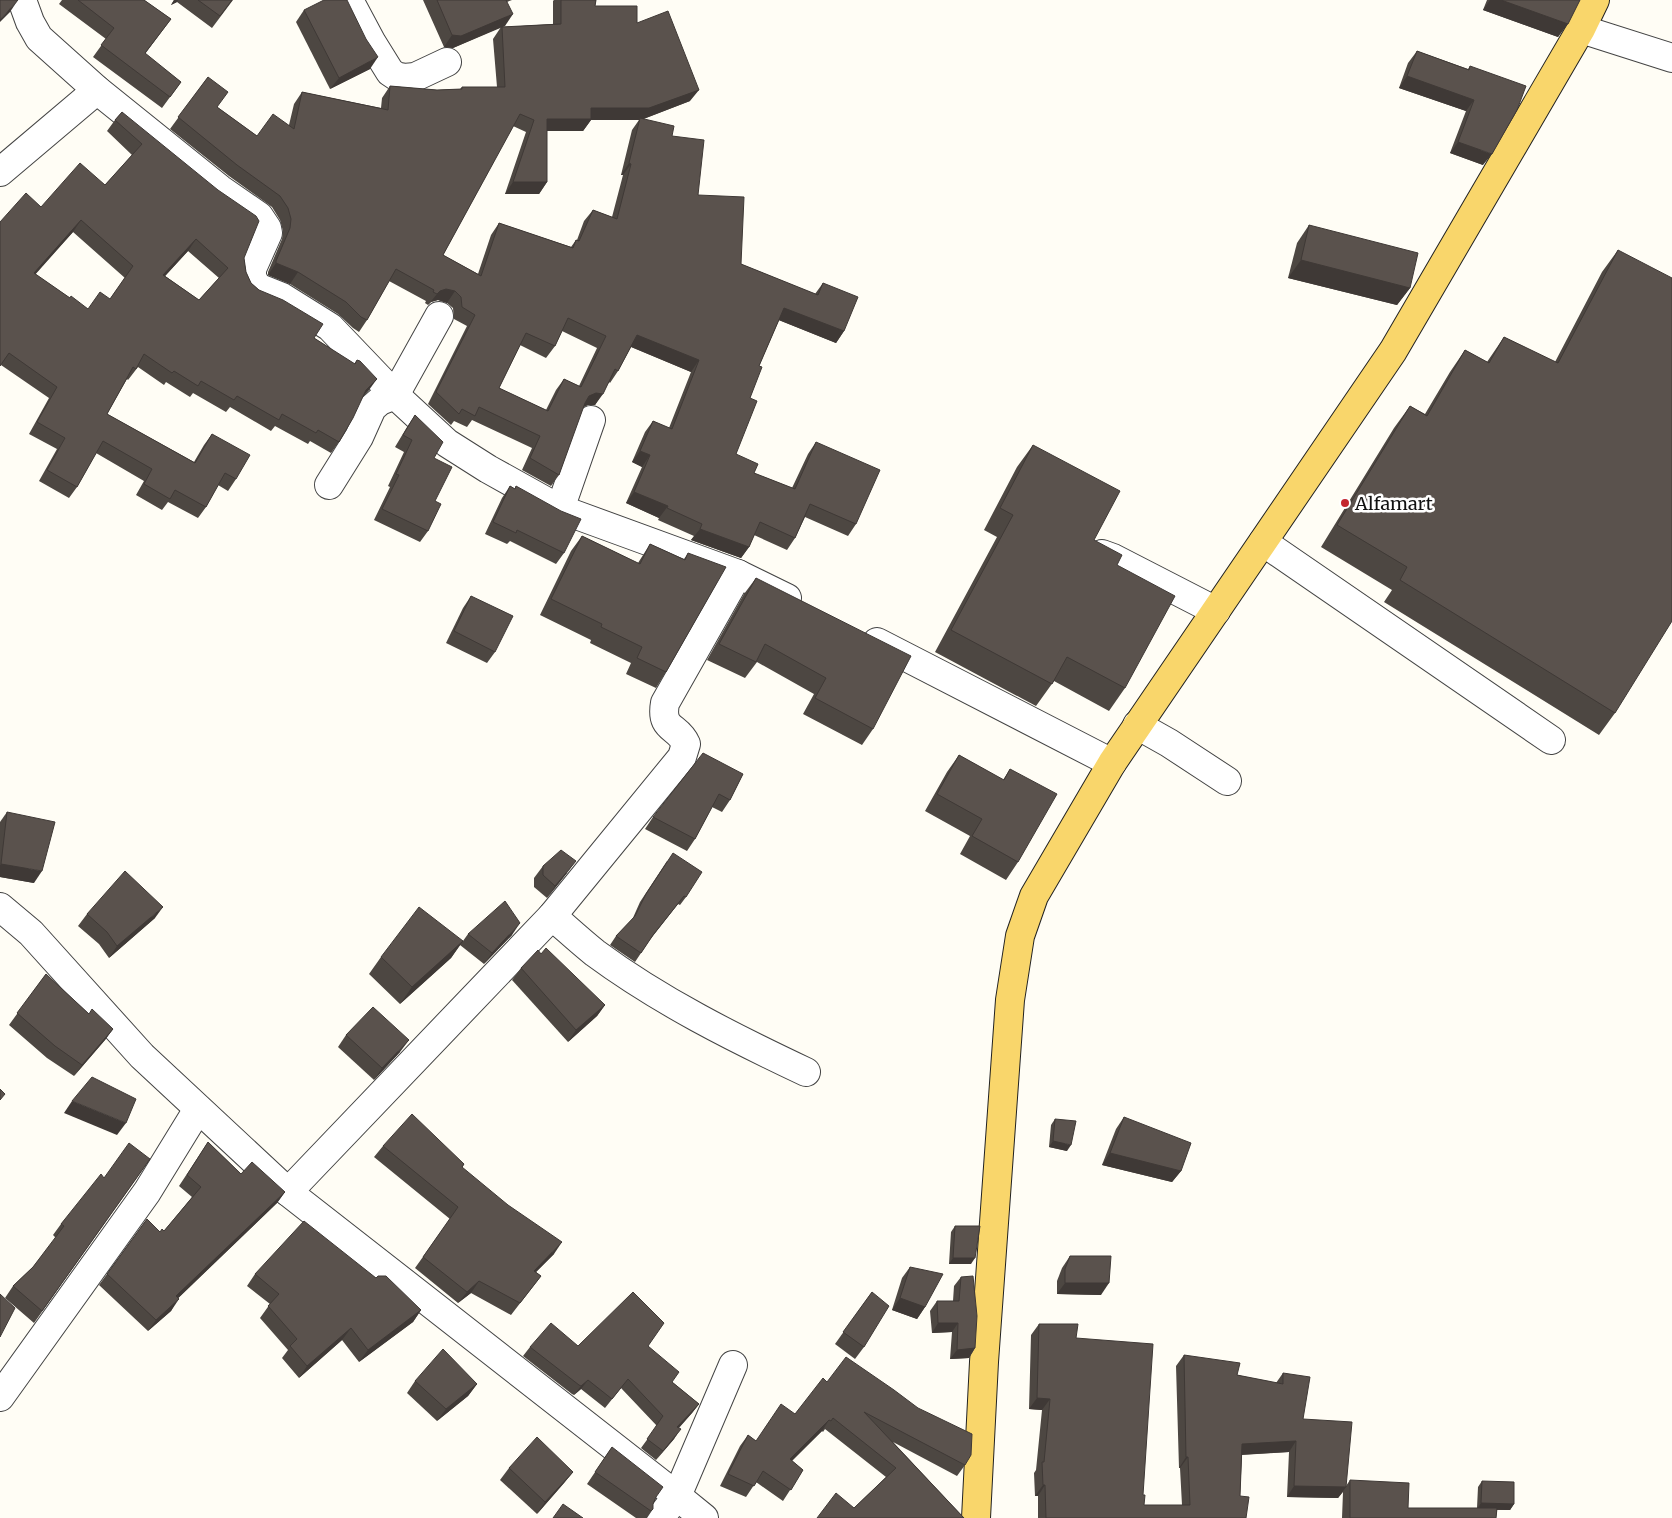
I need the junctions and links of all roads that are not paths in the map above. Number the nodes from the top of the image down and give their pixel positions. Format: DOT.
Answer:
graph roads {
  1 [pos="22,0"];
  2 [pos="349,0"];
  3 [pos="1595,0"];
  4 [pos="1581,29"];
  5 [pos="1672,58"];
  6 [pos="447,62"];
  7 [pos="97,90"];
  8 [pos="0,172"];
  9 [pos="439,316"];
  10 [pos="395,395"];
  11 [pos="591,420"];
  12 [pos="329,485"];
  13 [pos="560,510"];
  14 [pos="1263,542"];
  15 [pos="1102,554"];
  16 [pos="738,574"];
  17 [pos="808,608"];
  18 [pos="1216,611"];
  19 [pos="852,629"];
  20 [pos="1137,725"];
  21 [pos="1551,740"];
  22 [pos="1112,763"];
  23 [pos="1227,781"];
  24 [pos="0,908"];
  25 [pos="552,916"];
  26 [pos="806,1072"];
  27 [pos="198,1109"];
  28 [pos="288,1192"];
  29 [pos="733,1365"];
  30 [pos="0,1397"];
  31 [pos="677,1496"];
  32 [pos="660,1518"];
  33 [pos="704,1518"];
  34 [pos="976,1518"];
  1 -- 7 [label="street"];
  2 -- 6 [label="street"];
  3 -- 4 [label="main road"];
  4 -- 5 [label="street"];
  4 -- 14 [label="main road"];
  7 -- 8 [label="street"];
  7 -- 10 [label="street"];
  9 -- 10 [label="street"];
  10 -- 12 [label="street"];
  10 -- 13 [label="street"];
  11 -- 13 [label="street"];
  13 -- 16 [label="street"];
  14 -- 18 [label="main road"];
  14 -- 21 [label="street"];
  15 -- 18 [label="street"];
  16 -- 17 [label="street"];
  16 -- 25 [label="street"];
  18 -- 20 [label="main road"];
  19 -- 22 [label="street"];
  20 -- 22 [label="main road"];
  20 -- 23 [label="street"];
  22 -- 34 [label="main road"];
  24 -- 27 [label="street"];
  25 -- 26 [label="street"];
  25 -- 28 [label="street"];
  27 -- 28 [label="street"];
  27 -- 30 [label="street"];
  28 -- 31 [label="street"];
  29 -- 31 [label="street"];
  31 -- 32 [label="street"];
  31 -- 33 [label="street"];
}
